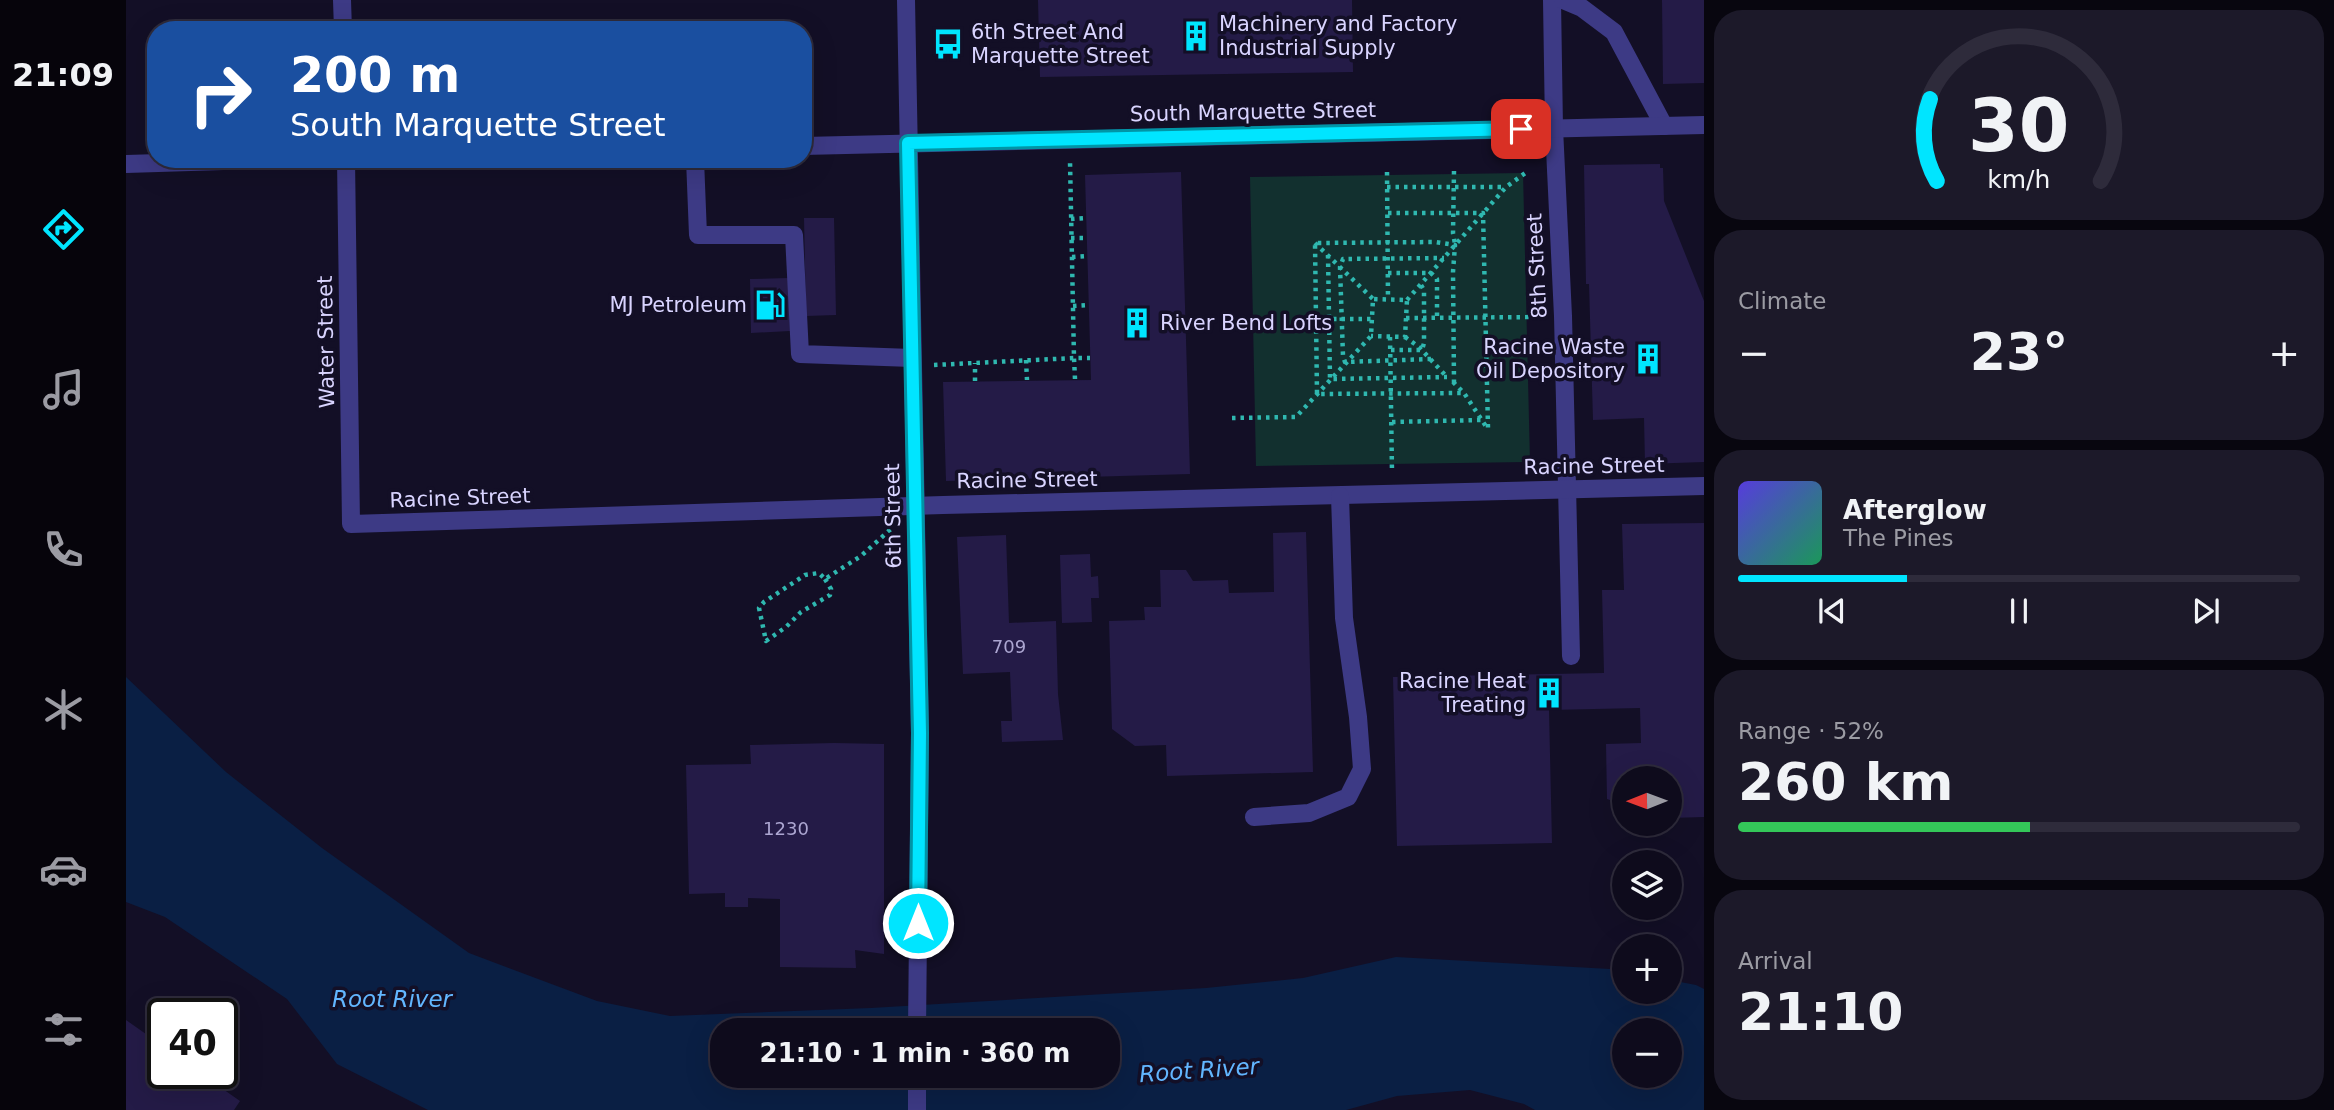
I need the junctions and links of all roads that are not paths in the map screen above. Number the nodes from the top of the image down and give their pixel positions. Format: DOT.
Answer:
graph roads {
  1 [pos="342,0"];
  2 [pos="906,0"];
  3 [pos="1552,0"];
  4 [pos="1563,0"];
  5 [pos="343,21"];
  6 [pos="1704,125"];
  7 [pos="1664,126"];
  8 [pos="1554,128"];
  9 [pos="908,143"];
  10 [pos="812,146"];
  11 [pos="147,163"];
  12 [pos="126,164"];
  13 [pos="346,168"];
  14 [pos="695,168"];
  15 [pos="912,362"];
  16 [pos="1704,486"];
  17 [pos="1567,490"];
  18 [pos="1340,496"];
  19 [pos="916,506"];
  20 [pos="351,524"];
  21 [pos="1571,656"];
  22 [pos="1254,817"];
  23 [pos="918,1018"];
  24 [pos="917,1088"];
  25 [pos="917,1110"];
  1 -- 5 [label="street"];
  2 -- 9 [label="street, 6th Street"];
  3 -- 8 [label="street, 8th Street"];
  4 -- 7 [label="street"];
  6 -- 7 [label="street, South Marquette Street"];
  7 -- 8 [label="street, South Marquette Street"];
  8 -- 9 [label="street, South Marquette Street"];
  8 -- 17 [label="street, 8th Street"];
  9 -- 10 [label="street, South Marquette Street"];
  9 -- 15 [label="street, 6th Street"];
  11 -- 12 [label="street"];
  13 -- 20 [label="street, Water Street"];
  14 -- 15 [label="street"];
  15 -- 19 [label="street, 6th Street"];
  16 -- 17 [label="street, Racine Street"];
  17 -- 18 [label="street, Racine Street"];
  17 -- 21 [label="street, 8th Street"];
  18 -- 19 [label="street, Racine Street"];
  18 -- 22 [label="street"];
  19 -- 20 [label="street, Racine Street"];
  19 -- 23 [label="street, 6th Street"];
  24 -- 25 [label="street"];
}
